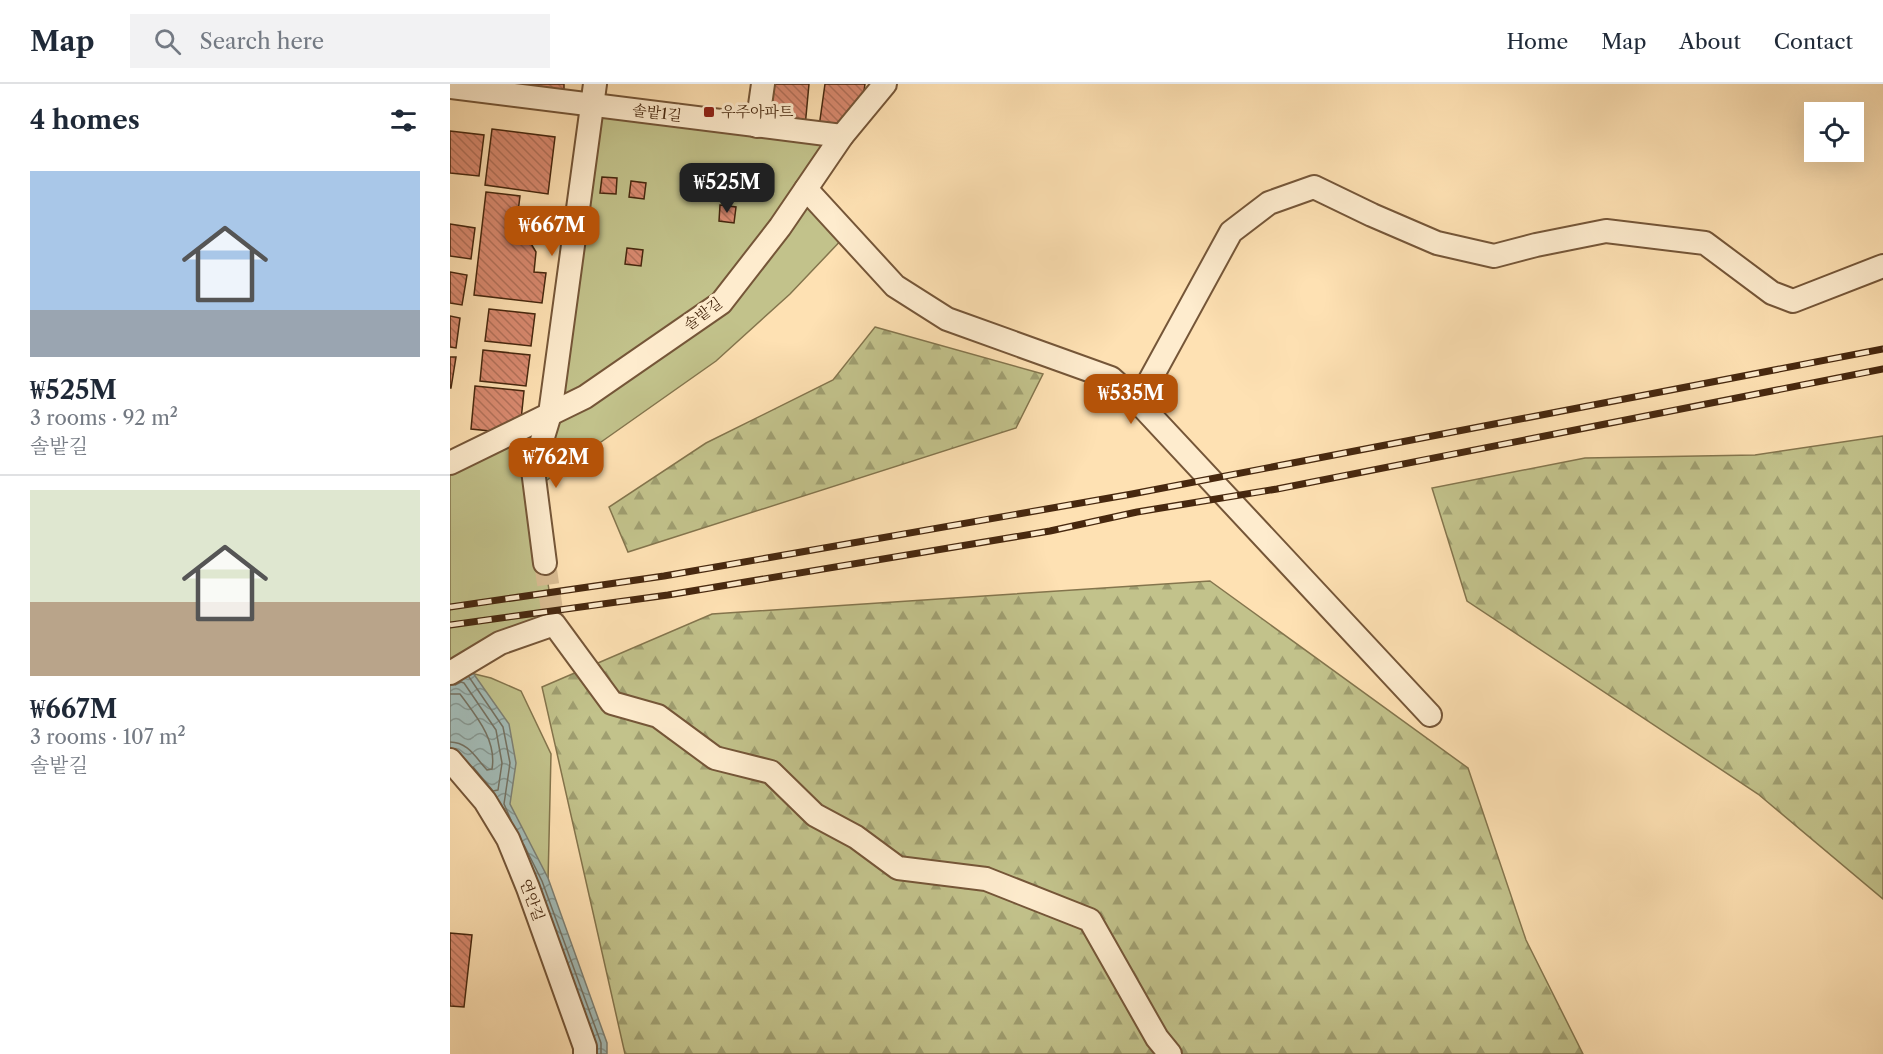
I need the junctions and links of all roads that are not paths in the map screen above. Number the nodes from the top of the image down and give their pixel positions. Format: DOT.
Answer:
graph roads {
  1 [pos="763,84"];
  2 [pos="885,84"];
  3 [pos="450,87"];
  4 [pos="594,94"];
  5 [pos="757,126"];
  6 [pos="842,136"];
  7 [pos="806,189"];
  8 [pos="1883,266"];
  9 [pos="1138,402"];
  10 [pos="550,414"];
  11 [pos="450,464"];
  12 [pos="544,563"];
  13 [pos="450,673"];
  14 [pos="1430,715"];
  15 [pos="450,760"];
  16 [pos="585,1054"];
  17 [pos="1170,1054"];
  1 -- 5 [label="street"];
  2 -- 6 [label="street, 솔밭길"];
  3 -- 4 [label="street, 솔밭1길"];
  4 -- 5 [label="street, 솔밭1길"];
  4 -- 10 [label="street"];
  5 -- 6 [label="street, 솔밭1길"];
  6 -- 7 [label="street, 솔밭길"];
  7 -- 9 [label="street"];
  7 -- 10 [label="street, 솔밭길"];
  8 -- 9 [label="street"];
  9 -- 14 [label="street"];
  10 -- 11 [label="street, 솔밭길"];
  10 -- 12 [label="street"];
  13 -- 17 [label="street"];
  15 -- 16 [label="street, 연안길"];
}
